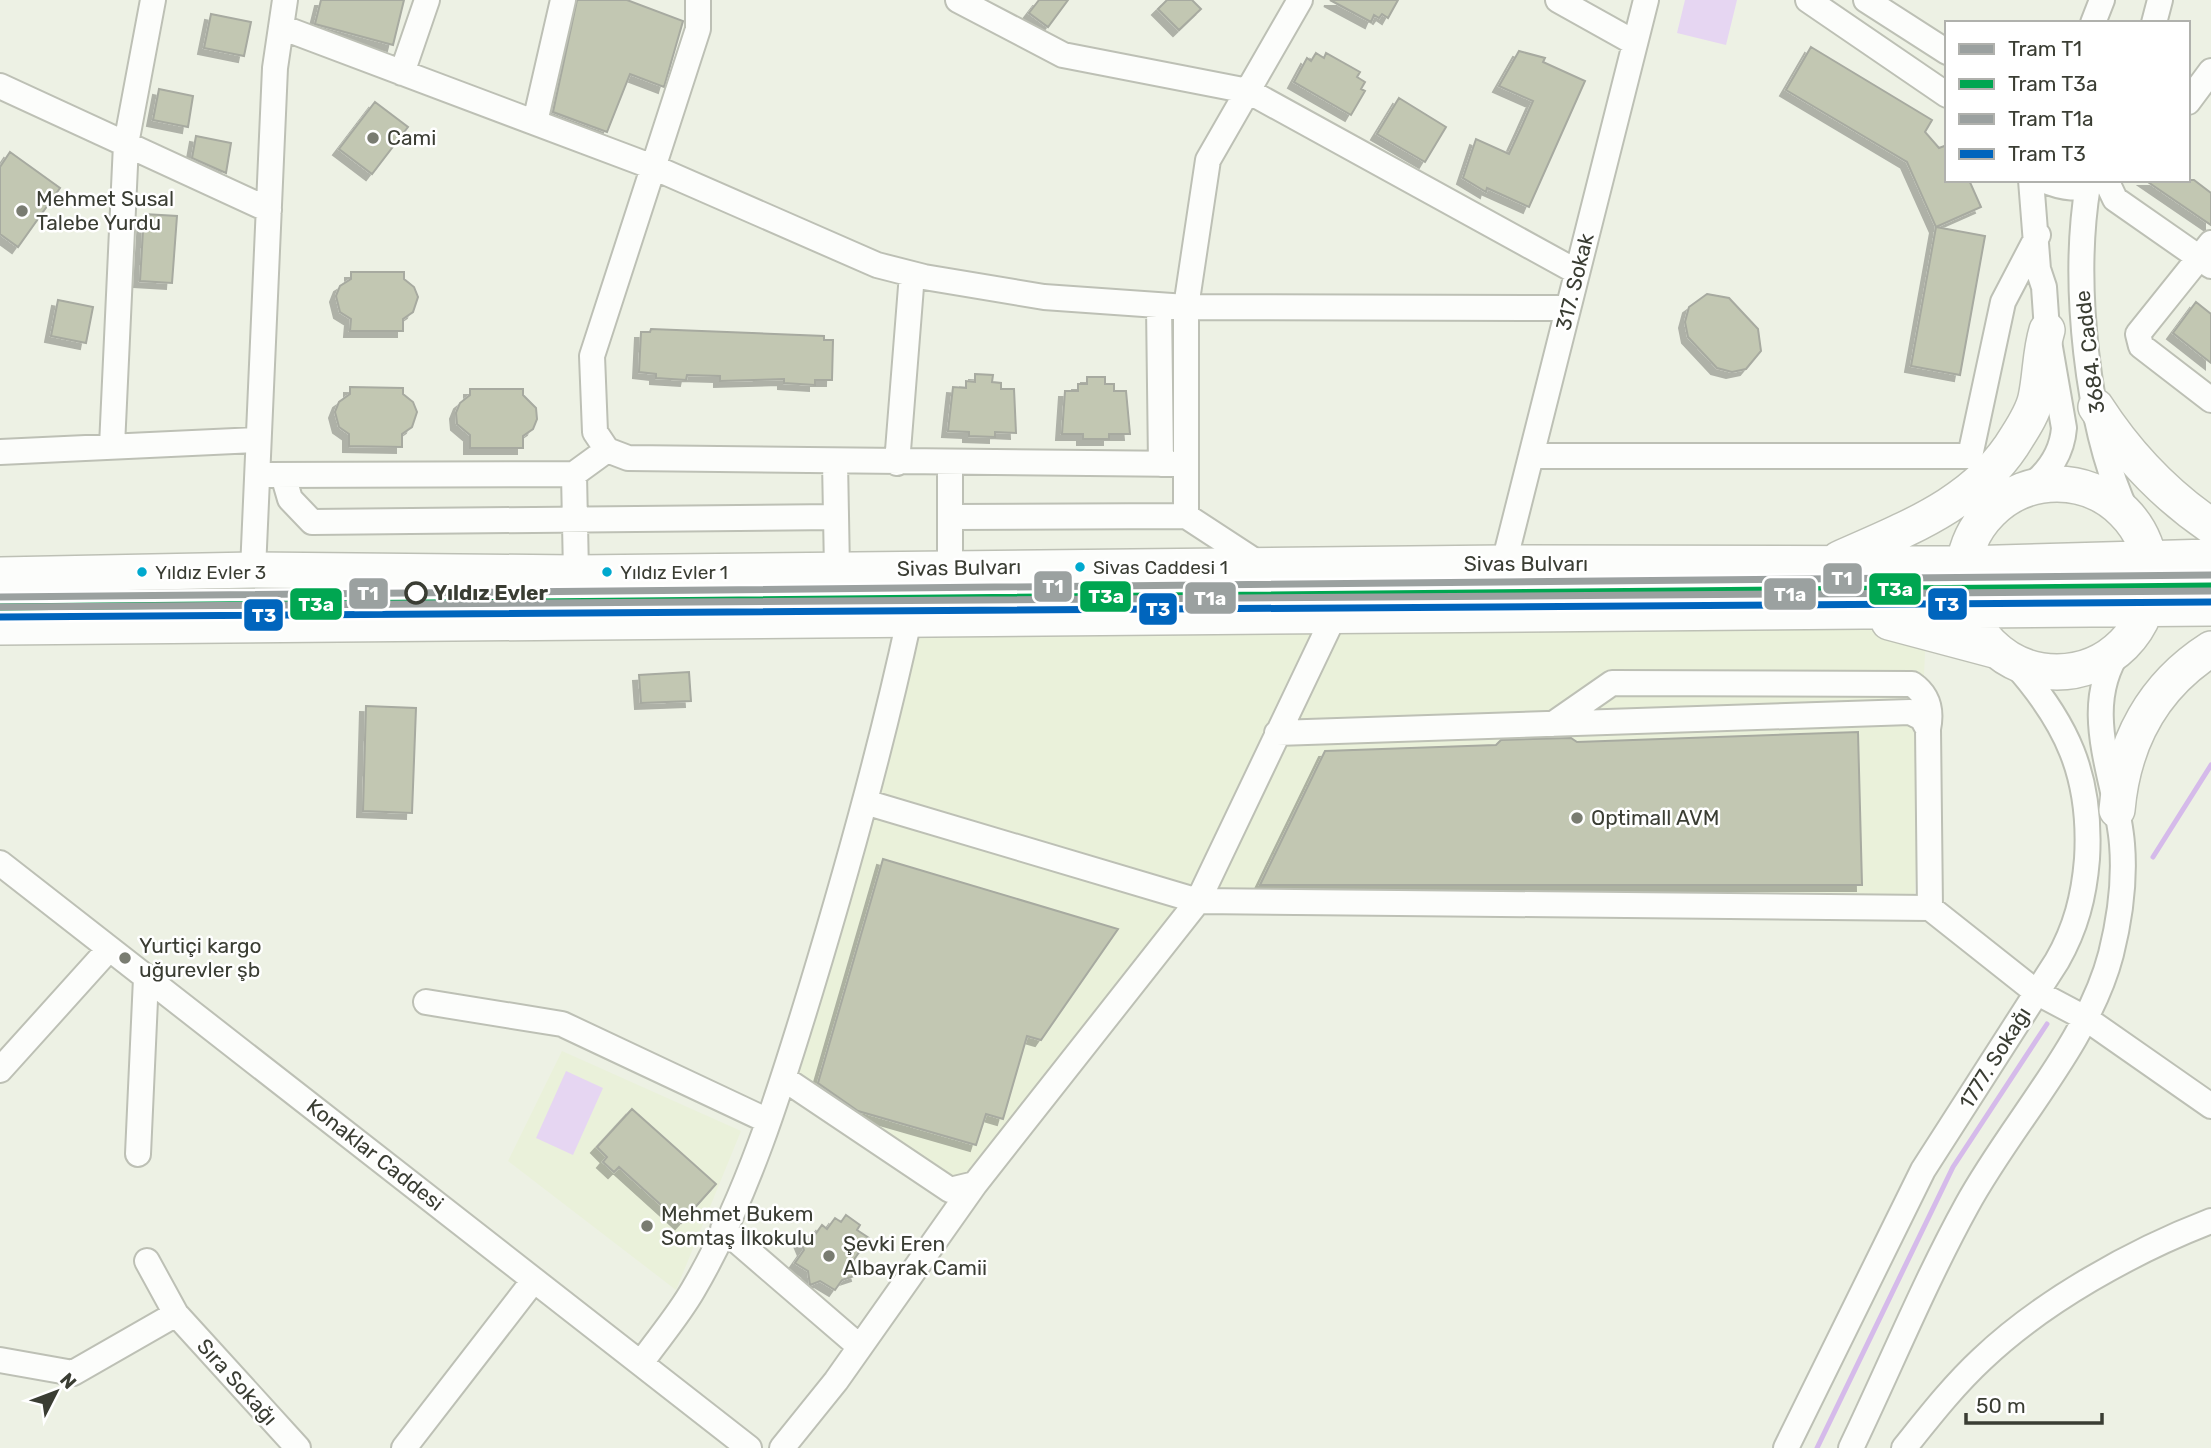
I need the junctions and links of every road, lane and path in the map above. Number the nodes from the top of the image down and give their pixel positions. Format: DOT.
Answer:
graph roads {
  1 [pos="153,0"];
  2 [pos="285,0"];
  3 [pos="427,0"];
  4 [pos="563,0"];
  5 [pos="698,0"];
  6 [pos="958,0"];
  7 [pos="1300,0"];
  8 [pos="1558,0"];
  9 [pos="1646,0"];
  10 [pos="1808,0"];
  11 [pos="1866,0"];
  12 [pos="2102,0"];
  13 [pos="2160,0"];
  14 [pos="2094,21"];
  15 [pos="2155,21"];
  16 [pos="281,27"];
  17 [pos="1635,43"];
  18 [pos="1945,51"];
  19 [pos="2211,71"];
  20 [pos="402,73"];
  21 [pos="0,86"];
  22 [pos="1248,91"];
  23 [pos="1945,94"];
  24 [pos="2190,99"];
  25 [pos="535,122"];
  26 [pos="126,144"];
  27 [pos="653,167"];
  28 [pos="2031,182"];
  29 [pos="2048,182"];
  30 [pos="2108,185"];
  31 [pos="269,210"];
  32 [pos="2038,235"];
  33 [pos="2207,255"];
  34 [pos="1577,272"];
  35 [pos="912,274"];
  36 [pos="1159,306"];
  37 [pos="1186,307"];
  38 [pos="1568,308"];
  39 [pos="2047,330"];
  40 [pos="2211,400"];
  41 [pos="2096,407"];
  42 [pos="258,440"];
  43 [pos="112,446"];
  44 [pos="607,450"];
  45 [pos="0,452"];
  46 [pos="1531,456"];
  47 [pos="835,461"];
  48 [pos="897,463"];
  49 [pos="950,463"];
  50 [pos="1161,464"];
  51 [pos="1186,464"];
  52 [pos="574,474"];
  53 [pos="257,475"];
  54 [pos="283,475"];
  55 [pos="2028,488"];
  56 [pos="2128,515"];
  57 [pos="1186,516"];
  58 [pos="836,517"];
  59 [pos="950,517"];
  60 [pos="575,520"];
  61 [pos="2211,526"];
  62 [pos="2211,556"];
  63 [pos="2150,558"];
  64 [pos="1504,563"];
  65 [pos="1826,564"];
  66 [pos="1964,564"];
  67 [pos="1261,565"];
  68 [pos="950,568"];
  69 [pos="253,570"];
  70 [pos="837,570"];
  71 [pos="576,573"];
  72 [pos="0,575"];
  73 [pos="2211,608"];
  74 [pos="2147,609"];
  75 [pos="1969,610"];
  76 [pos="1845,611"];
  77 [pos="1335,614"];
  78 [pos="909,621"];
  79 [pos="0,627"];
  80 [pos="2120,649"];
  81 [pos="2211,649"];
  82 [pos="2005,656"];
  83 [pos="1553,724"];
  84 [pos="1928,729"];
  85 [pos="1277,733"];
  86 [pos="866,802"];
  87 [pos="2117,810"];
  88 [pos="0,863"];
  89 [pos="1198,901"];
  90 [pos="1930,908"];
  91 [pos="109,949"];
  92 [pos="146,978"];
  93 [pos="2036,992"];
  94 [pos="426,1002"];
  95 [pos="2085,1018"];
  96 [pos="0,1070"];
  97 [pos="783,1078"];
  98 [pos="2211,1106"];
  99 [pos="768,1121"];
  100 [pos="138,1154"];
  101 [pos="975,1184"];
  102 [pos="2211,1221"];
  103 [pos="723,1229"];
  104 [pos="147,1261"];
  105 [pos="534,1280"];
  106 [pos="176,1314"];
  107 [pos="860,1347"];
  108 [pos="0,1360"];
  109 [pos="641,1363"];
  110 [pos="298,1448"];
  111 [pos="404,1448"];
  112 [pos="750,1448"];
  113 [pos="782,1448"];
  114 [pos="1786,1448"];
  115 [pos="1851,1448"];
  116 [pos="1904,1448"];
  1 -- 26 [label="street"];
  2 -- 16 [label="street"];
  3 -- 20 [label="street"];
  4 -- 25 [label="street"];
  5 -- 27 [label="street"];
  6 -- 22 [label="street"];
  7 -- 22 [label="street"];
  8 -- 17 [label="street"];
  9 -- 17 [label="street, 317. Sokak"];
  10 -- 23 [label="street"];
  11 -- 18 [label="street"];
  12 -- 14 [label="street"];
  13 -- 15 [label="street"];
  16 -- 20 [label="street"];
  16 -- 31 [label="street"];
  17 -- 34 [label="street, 317. Sokak"];
  19 -- 24 [label="street"];
  20 -- 25 [label="street"];
  21 -- 26 [label="street"];
  22 -- 34 [label="street"];
  22 -- 37 [label="street"];
  25 -- 27 [label="street"];
  26 -- 31 [label="street"];
  26 -- 43 [label="street"];
  27 -- 35 [label="street"];
  27 -- 44 [label="street"];
  28 -- 32 [label="street, 3684. Cadde"];
  29 -- 30 [label="street"];
  30 -- 33 [label="street"];
  30 -- 41 [label="street, 3684. Cadde"];
  31 -- 42 [label="street"];
  32 -- 39 [label="street, 3684. Cadde"];
  32 -- 46 [label="street"];
  33 -- 40 [label="street"];
  34 -- 38 [label="street, 317. Sokak"];
  35 -- 36 [label="street"];
  35 -- 48 [label="street"];
  36 -- 37 [label="street"];
  36 -- 50 [label="street"];
  37 -- 38 [label="street"];
  37 -- 51 [label="street"];
  38 -- 46 [label="street, 317. Sokak"];
  39 -- 55 [label="street, 3684. Cadde"];
  39 -- 65 [label="highway"];
  41 -- 56 [label="street, 3684. Cadde"];
  41 -- 61 [label="highway"];
  42 -- 43 [label="street"];
  42 -- 53 [label="street"];
  43 -- 45 [label="street"];
  44 -- 47 [label="street"];
  44 -- 52 [label="street"];
  46 -- 64 [label="street, 317. Sokak"];
  47 -- 48 [label="street"];
  47 -- 58 [label="street"];
  48 -- 49 [label="street"];
  49 -- 50 [label="street"];
  49 -- 59 [label="street"];
  50 -- 51 [label="street"];
  51 -- 57 [label="street"];
  52 -- 54 [label="street"];
  52 -- 60 [label="street"];
  53 -- 54 [label="street"];
  53 -- 69 [label="street"];
  54 -- 60 [label="street"];
  55 -- 56 [label="highway"];
  55 -- 66 [label="highway"];
  56 -- 63 [label="highway"];
  57 -- 59 [label="street"];
  57 -- 67 [label="street"];
  58 -- 60 [label="street"];
  58 -- 70 [label="street"];
  59 -- 68 [label="street"];
  60 -- 71 [label="street"];
  62 -- 63 [label="highway, Sivas Bulvarı"];
  63 -- 66 [label="highway, Sivas Bulvarı"];
  63 -- 74 [label="highway"];
  64 -- 65 [label="highway, Sivas Bulvarı"];
  64 -- 67 [label="highway, Sivas Bulvarı"];
  65 -- 66 [label="highway, Sivas Bulvarı"];
  66 -- 75 [label="highway"];
  67 -- 68 [label="highway, Sivas Bulvarı"];
  68 -- 70 [label="highway, Sivas Bulvarı"];
  69 -- 71 [label="highway, Sivas Bulvarı"];
  69 -- 72 [label="highway, Sivas Bulvarı"];
  70 -- 71 [label="highway, Sivas Bulvarı"];
  73 -- 74 [label="highway"];
  74 -- 75 [label="highway"];
  74 -- 80 [label="highway"];
  75 -- 76 [label="highway"];
  75 -- 82 [label="highway"];
  76 -- 77 [label="highway"];
  76 -- 82 [label="highway"];
  77 -- 78 [label="highway"];
  77 -- 85 [label="street"];
  78 -- 79 [label="highway"];
  78 -- 86 [label="street"];
  80 -- 82 [label="highway"];
  80 -- 87 [label="street"];
  81 -- 87 [label="highway"];
  82 -- 93 [label="street, 1777. Sokağı"];
  83 -- 84 [label="street"];
  83 -- 84 [label="street"];
  83 -- 85 [label="street"];
  84 -- 90 [label="street"];
  85 -- 89 [label="street"];
  86 -- 89 [label="street"];
  86 -- 97 [label="street"];
  87 -- 95 [label="street"];
  88 -- 91 [label="street, Konaklar Caddesi"];
  89 -- 90 [label="street"];
  89 -- 101 [label="street"];
  90 -- 93 [label="street"];
  91 -- 92 [label="street, Konaklar Caddesi"];
  91 -- 96 [label="street"];
  92 -- 100 [label="street"];
  92 -- 105 [label="street, Konaklar Caddesi"];
  93 -- 95 [label="street"];
  93 -- 114 [label="street, 1777. Sokağı"];
  94 -- 99 [label="street"];
  95 -- 98 [label="street"];
  95 -- 115 [label="street"];
  97 -- 99 [label="street"];
  97 -- 101 [label="street"];
  99 -- 103 [label="street"];
  101 -- 107 [label="street"];
  102 -- 116 [label="street"];
  103 -- 107 [label="street"];
  103 -- 109 [label="street"];
  104 -- 106 [label="street, Sıra Sokağı"];
  105 -- 109 [label="street, Konaklar Caddesi"];
  105 -- 111 [label="street"];
  106 -- 108 [label="street"];
  106 -- 110 [label="street, Sıra Sokağı"];
  107 -- 113 [label="street"];
  109 -- 112 [label="street, Konaklar Caddesi"];
}
